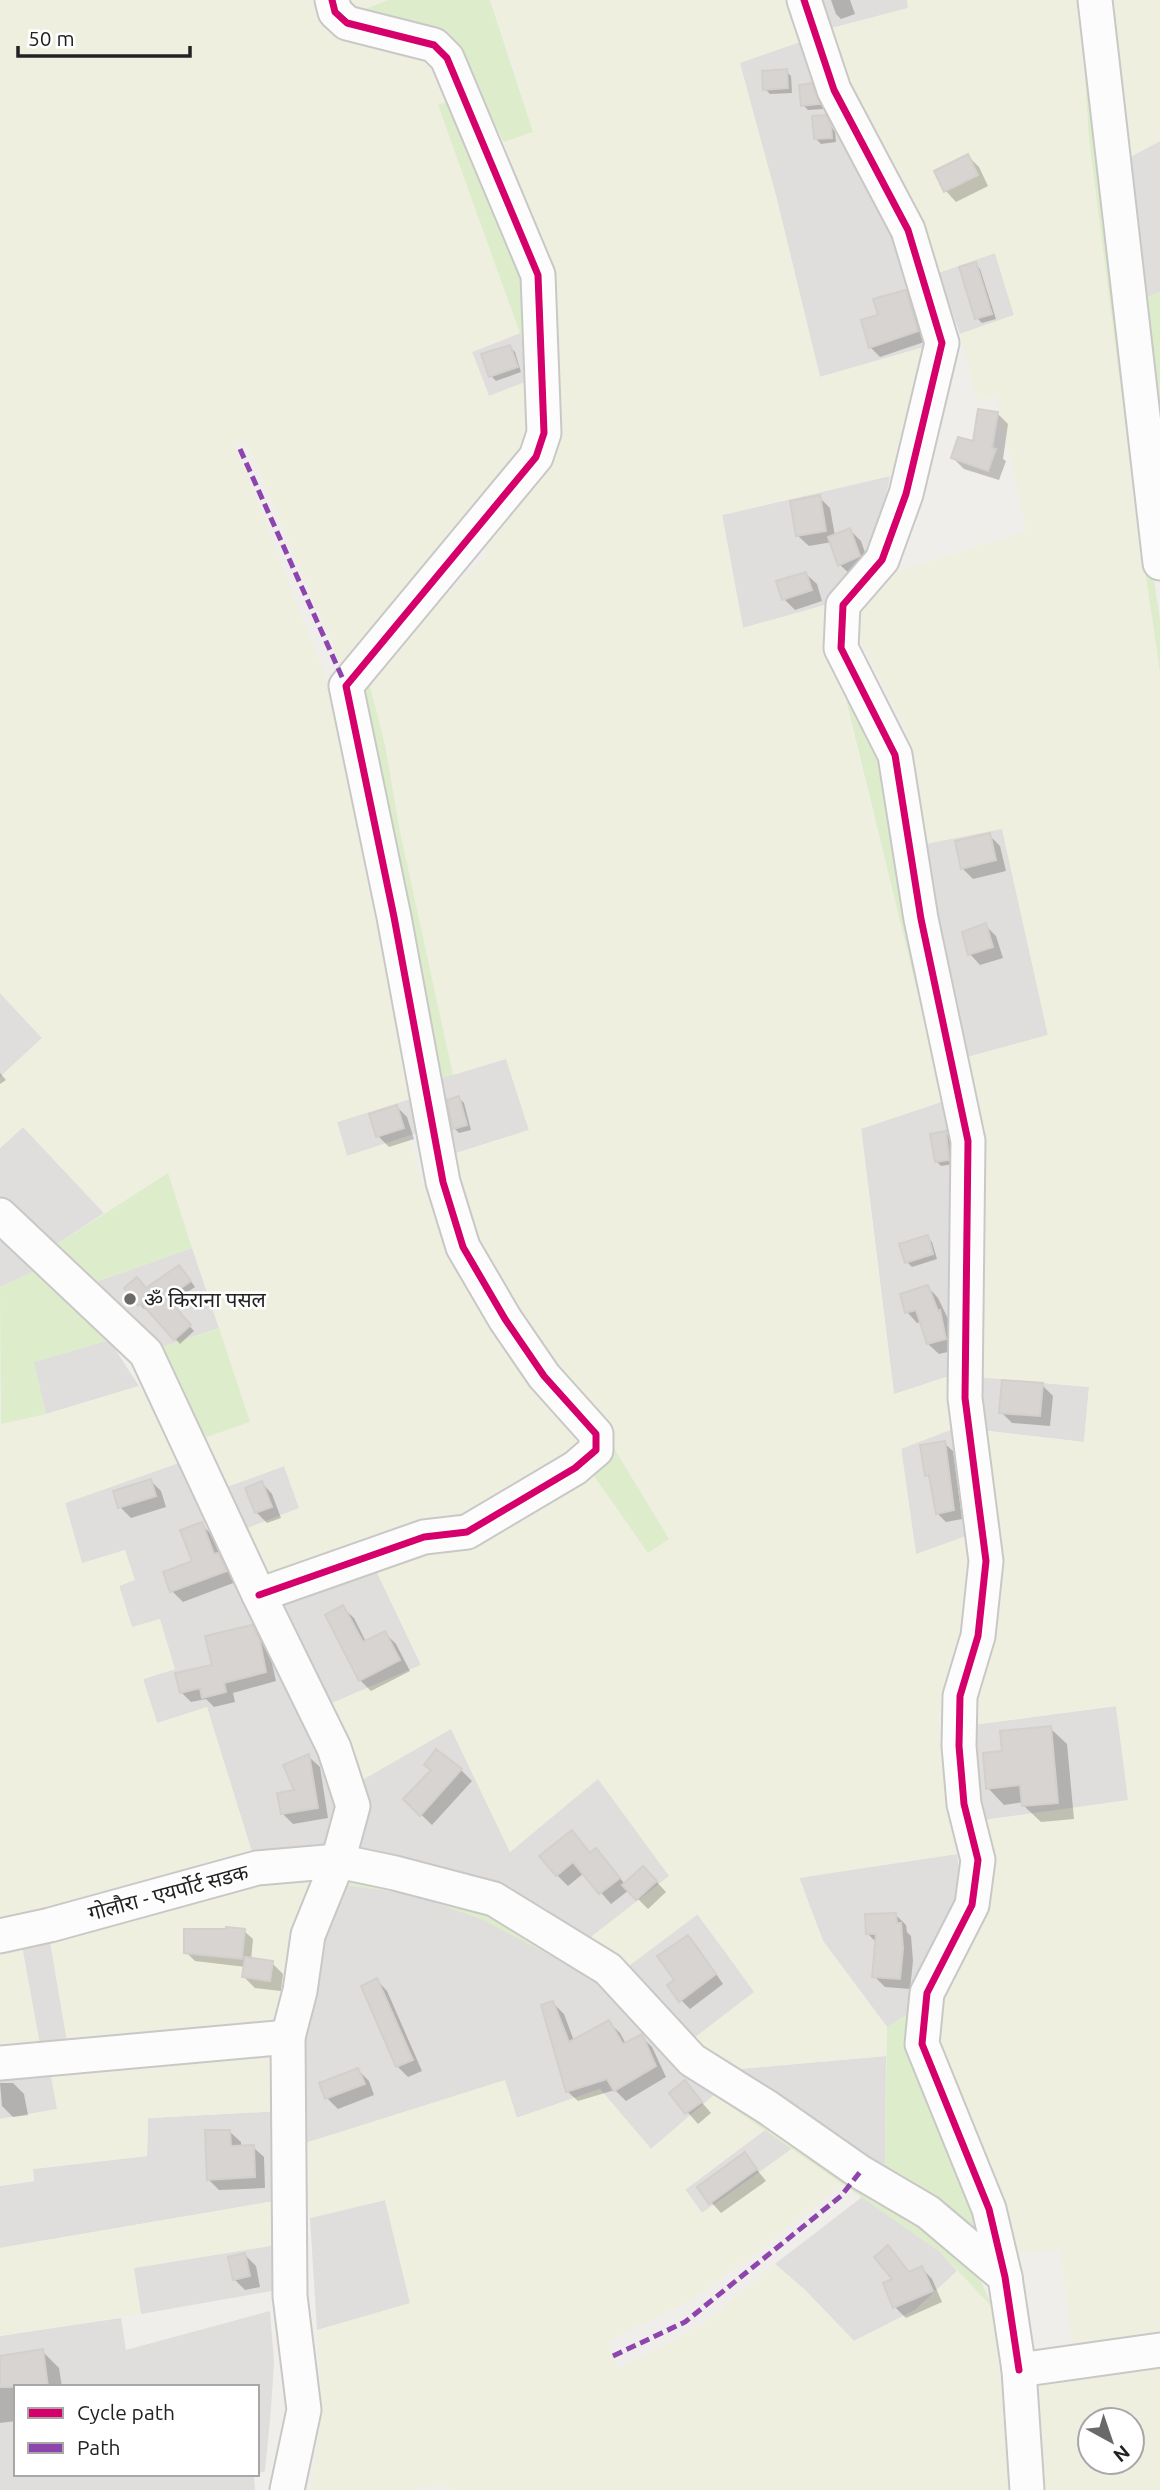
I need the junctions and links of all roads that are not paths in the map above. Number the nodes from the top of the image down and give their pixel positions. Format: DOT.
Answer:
graph roads {
  1 [pos="332,0"];
  2 [pos="803,0"];
  3 [pos="1095,0"];
  4 [pos="1160,563"];
  5 [pos="0,1215"];
  6 [pos="259,1595"];
  7 [pos="338,1861"];
  8 [pos="0,1936"];
  9 [pos="288,2037"];
  10 [pos="0,2063"];
  11 [pos="1005,2277"];
  12 [pos="1160,2350"];
  13 [pos="1019,2370"];
  14 [pos="287,2490"];
  15 [pos="1027,2490"];
  1 -- 6 [label="street"];
  2 -- 11 [label="street"];
  3 -- 4 [label="street"];
  5 -- 6 [label="street"];
  6 -- 7 [label="street"];
  7 -- 8 [label="street, गोलौरा - एयर्पोर्ट सडक"];
  7 -- 9 [label="street"];
  7 -- 11 [label="street, गोलौरा - एयर्पोर्ट सडक"];
  9 -- 10 [label="street"];
  9 -- 14 [label="street"];
  11 -- 13 [label="street"];
  12 -- 13 [label="street"];
  13 -- 15 [label="street"];
}
